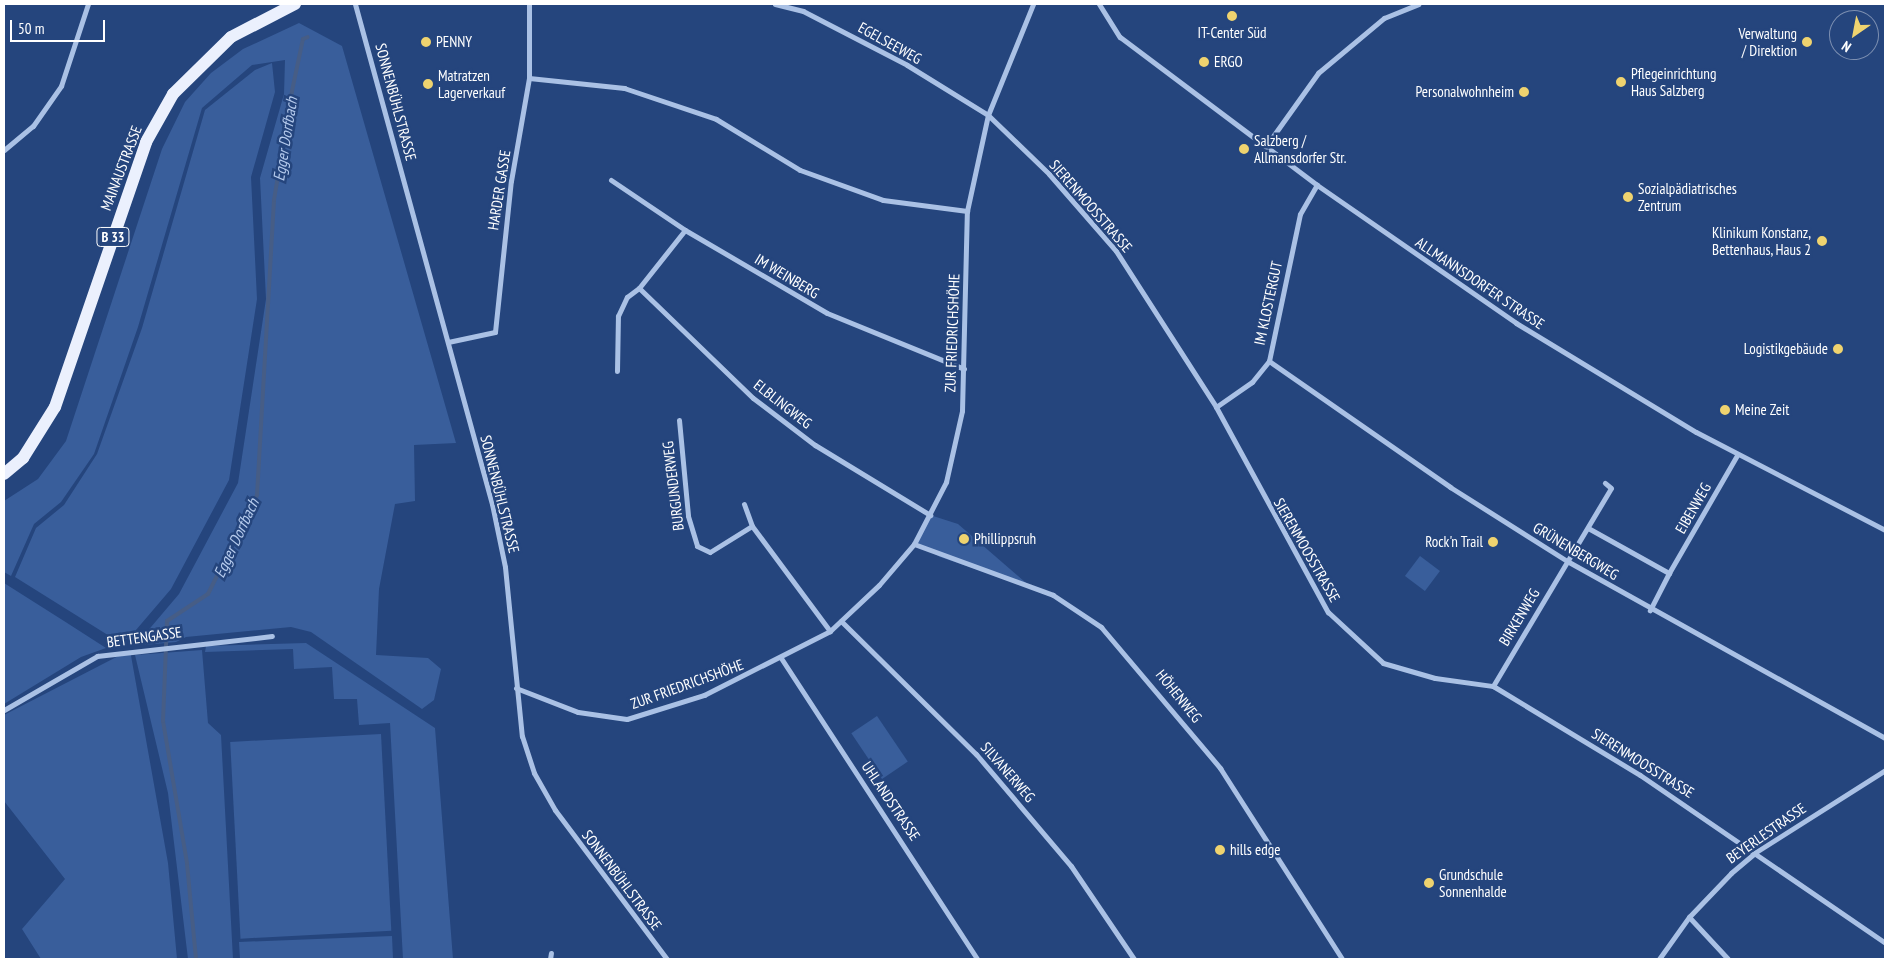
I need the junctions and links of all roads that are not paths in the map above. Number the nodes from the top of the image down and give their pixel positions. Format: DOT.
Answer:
graph roads {
  1 [pos="88,4"];
  2 [pos="295,4"];
  3 [pos="355,4"];
  4 [pos="529,4"];
  5 [pos="775,4"];
  6 [pos="807,4"];
  7 [pos="1033,4"];
  8 [pos="1099,4"];
  9 [pos="1418,4"];
  10 [pos="803,11"];
  11 [pos="529,78"];
  12 [pos="988,115"];
  13 [pos="1266,146"];
  14 [pos="4,150"];
  15 [pos="610,180"];
  16 [pos="1317,185"];
  17 [pos="967,211"];
  18 [pos="685,230"];
  19 [pos="640,288"];
  20 [pos="448,342"];
  21 [pos="1269,361"];
  22 [pos="964,369"];
  23 [pos="618,371"];
  24 [pos="1216,408"];
  25 [pos="679,420"];
  26 [pos="1737,455"];
  27 [pos="4,474"];
  28 [pos="1605,483"];
  29 [pos="744,504"];
  30 [pos="930,515"];
  31 [pos="752,526"];
  32 [pos="1588,528"];
  33 [pos="1885,530"];
  34 [pos="914,544"];
  35 [pos="1567,561"];
  36 [pos="1670,574"];
  37 [pos="1650,610"];
  38 [pos="841,621"];
  39 [pos="830,631"];
  40 [pos="272,636"];
  41 [pos="781,658"];
  42 [pos="1492,686"];
  43 [pos="516,688"];
  44 [pos="4,710"];
  45 [pos="1885,738"];
  46 [pos="1885,770"];
  47 [pos="1756,852"];
  48 [pos="1689,917"];
  49 [pos="1885,943"];
  50 [pos="551,953"];
  51 [pos="550,959"];
  52 [pos="667,959"];
  53 [pos="976,959"];
  54 [pos="1134,959"];
  55 [pos="1342,959"];
  56 [pos="1659,959"];
  57 [pos="1728,959"];
  1 -- 14 [label="street"];
  2 -- 27 [label="main road, MAINAUSTRASSE / B 33"];
  3 -- 20 [label="street, SONNENBÜHLSTRASSE"];
  4 -- 11 [label="street, HARDER GASSE"];
  5 -- 10 [label="street, EGELSEEWEG"];
  6 -- 10 [label="street"];
  7 -- 12 [label="street, ZUR FRIEDRICHSHÖHE"];
  8 -- 13 [label="street, ALLMANNSDORFER STRASSE"];
  9 -- 13 [label="street"];
  10 -- 12 [label="street, EGELSEEWEG"];
  11 -- 17 [label="street"];
  11 -- 20 [label="street, HARDER GASSE"];
  12 -- 17 [label="street, ZUR FRIEDRICHSHÖHE"];
  12 -- 24 [label="street, SIERENMOOSSTRASSE"];
  13 -- 16 [label="street, ALLMANNSDORFER STRASSE"];
  15 -- 18 [label="street, IM WEINBERG"];
  16 -- 21 [label="street, IM KLOSTERGUT"];
  16 -- 26 [label="street, ALLMANNSDORFER STRASSE"];
  17 -- 22 [label="street, ZUR FRIEDRICHSHÖHE"];
  18 -- 19 [label="street"];
  18 -- 22 [label="street, IM WEINBERG"];
  19 -- 23 [label="street"];
  19 -- 30 [label="street, ELBLINGWEG"];
  20 -- 43 [label="street, SONNENBÜHLSTRASSE"];
  21 -- 24 [label="street, IM KLOSTERGUT"];
  21 -- 35 [label="street, GRÜNENBERGWEG"];
  22 -- 30 [label="street, ZUR FRIEDRICHSHÖHE"];
  24 -- 42 [label="street, SIERENMOOSSTRASSE"];
  25 -- 31 [label="street, BURGUNDERWEG"];
  26 -- 33 [label="street, ALLMANNSDORFER STRASSE"];
  26 -- 36 [label="street, EIBENWEG"];
  28 -- 32 [label="street, BIRKENWEG"];
  29 -- 31 [label="street"];
  30 -- 34 [label="street, ZUR FRIEDRICHSHÖHE"];
  31 -- 39 [label="street"];
  32 -- 35 [label="street, BIRKENWEG"];
  32 -- 36 [label="street"];
  34 -- 38 [label="street, ZUR FRIEDRICHSHÖHE"];
  34 -- 55 [label="street, HÖHENWEG"];
  35 -- 37 [label="street, GRÜNENBERGWEG"];
  35 -- 42 [label="street, BIRKENWEG"];
  36 -- 37 [label="street, EIBENWEG"];
  37 -- 45 [label="street, GRÜNENBERGWEG"];
  38 -- 39 [label="street, ZUR FRIEDRICHSHÖHE"];
  38 -- 54 [label="street, SILVANERWEG"];
  39 -- 41 [label="street, ZUR FRIEDRICHSHÖHE"];
  40 -- 44 [label="street, BETTENGASSE"];
  41 -- 43 [label="street, ZUR FRIEDRICHSHÖHE"];
  41 -- 53 [label="street, UHLANDSTRASSE"];
  42 -- 47 [label="street, SIERENMOOSSTRASSE"];
  43 -- 52 [label="street, SONNENBÜHLSTRASSE"];
  46 -- 47 [label="street, BEYERLESTRASSE"];
  47 -- 48 [label="street, BEYERLESTRASSE"];
  47 -- 49 [label="street, SIERENMOOSSTRASSE"];
  48 -- 56 [label="street, BEYERLESTRASSE"];
  48 -- 57 [label="street"];
  50 -- 51 [label="street"];
}
